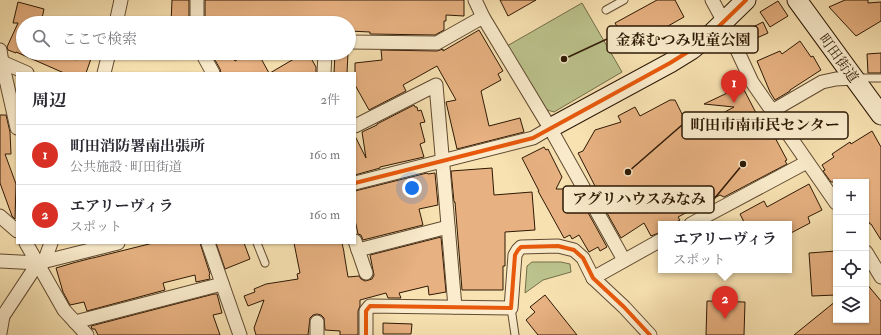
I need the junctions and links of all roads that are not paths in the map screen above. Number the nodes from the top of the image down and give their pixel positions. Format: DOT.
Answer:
graph roads {
  1 [pos="121,0"];
  2 [pos="197,0"];
  3 [pos="474,0"];
  4 [pos="624,0"];
  5 [pos="712,0"];
  6 [pos="746,0"];
  7 [pos="797,0"];
  8 [pos="606,10"];
  9 [pos="118,16"];
  10 [pos="197,16"];
  11 [pos="483,17"];
  12 [pos="724,22"];
  13 [pos="356,42"];
  14 [pos="1,56"];
  15 [pos="107,60"];
  16 [pos="206,60"];
  17 [pos="325,60"];
  18 [pos="25,72"];
  19 [pos="104,72"];
  20 [pos="212,72"];
  21 [pos="324,72"];
  22 [pos="854,78"];
  23 [pos="881,78"];
  24 [pos="772,111"];
  25 [pos="881,115"];
  26 [pos="16,124"];
  27 [pos="356,126"];
  28 [pos="550,128"];
  29 [pos="442,160"];
  30 [pos="807,162"];
  31 [pos="356,183"];
  32 [pos="833,199"];
  33 [pos="0,216"];
  34 [pos="697,221"];
  35 [pos="448,227"];
  36 [pos="16,230"];
  37 [pos="658,242"];
  38 [pos="27,244"];
  39 [pos="50,244"];
  40 [pos="114,244"];
  41 [pos="208,244"];
  42 [pos="257,244"];
  43 [pos="357,246"];
  44 [pos="869,257"];
  45 [pos="624,260"];
  46 [pos="0,261"];
  47 [pos="41,262"];
  48 [pos="265,264"];
  49 [pos="366,272"];
  50 [pos="881,277"];
  51 [pos="593,278"];
  52 [pos="222,284"];
  53 [pos="455,307"];
  54 [pos="511,308"];
  55 [pos="75,322"];
  56 [pos="0,333"];
  57 [pos="87,335"];
  58 [pos="240,335"];
  59 [pos="366,335"];
  60 [pos="516,335"];
  61 [pos="650,335"];
  1 -- 9 [label="street"];
  2 -- 10 [label="street"];
  3 -- 11 [label="street"];
  4 -- 8 [label="lane"];
  5 -- 12 [label="street"];
  6 -- 12 [label="street"];
  7 -- 22 [label="street, 町田街道"];
  11 -- 13 [label="street"];
  11 -- 28 [label="street"];
  12 -- 24 [label="street"];
  12 -- 28 [label="street"];
  14 -- 18 [label="street"];
  14 -- 26 [label="street"];
  15 -- 19 [label="street"];
  16 -- 20 [label="street"];
  17 -- 21 [label="street"];
  22 -- 23 [label="lane"];
  22 -- 24 [label="street"];
  22 -- 25 [label="street, 町田街道"];
  24 -- 30 [label="street"];
  27 -- 29 [label="street"];
  28 -- 29 [label="street"];
  28 -- 45 [label="street"];
  29 -- 31 [label="street"];
  29 -- 35 [label="street"];
  30 -- 32 [label="street"];
  30 -- 34 [label="street"];
  33 -- 36 [label="street"];
  35 -- 43 [label="street"];
  35 -- 53 [label="street"];
  37 -- 45 [label="street"];
  38 -- 47 [label="street"];
  39 -- 47 [label="street"];
  40 -- 47 [label="street"];
  41 -- 52 [label="street"];
  42 -- 48 [label="lane"];
  43 -- 49 [label="street"];
  44 -- 50 [label="street"];
  45 -- 51 [label="street"];
  46 -- 47 [label="street"];
  47 -- 55 [label="street"];
  47 -- 56 [label="street"];
  51 -- 54 [label="street"];
  51 -- 61 [label="street"];
  52 -- 55 [label="street"];
  52 -- 58 [label="street"];
  53 -- 54 [label="street"];
  53 -- 59 [label="street"];
  54 -- 60 [label="lane"];
  55 -- 57 [label="street"];
}
